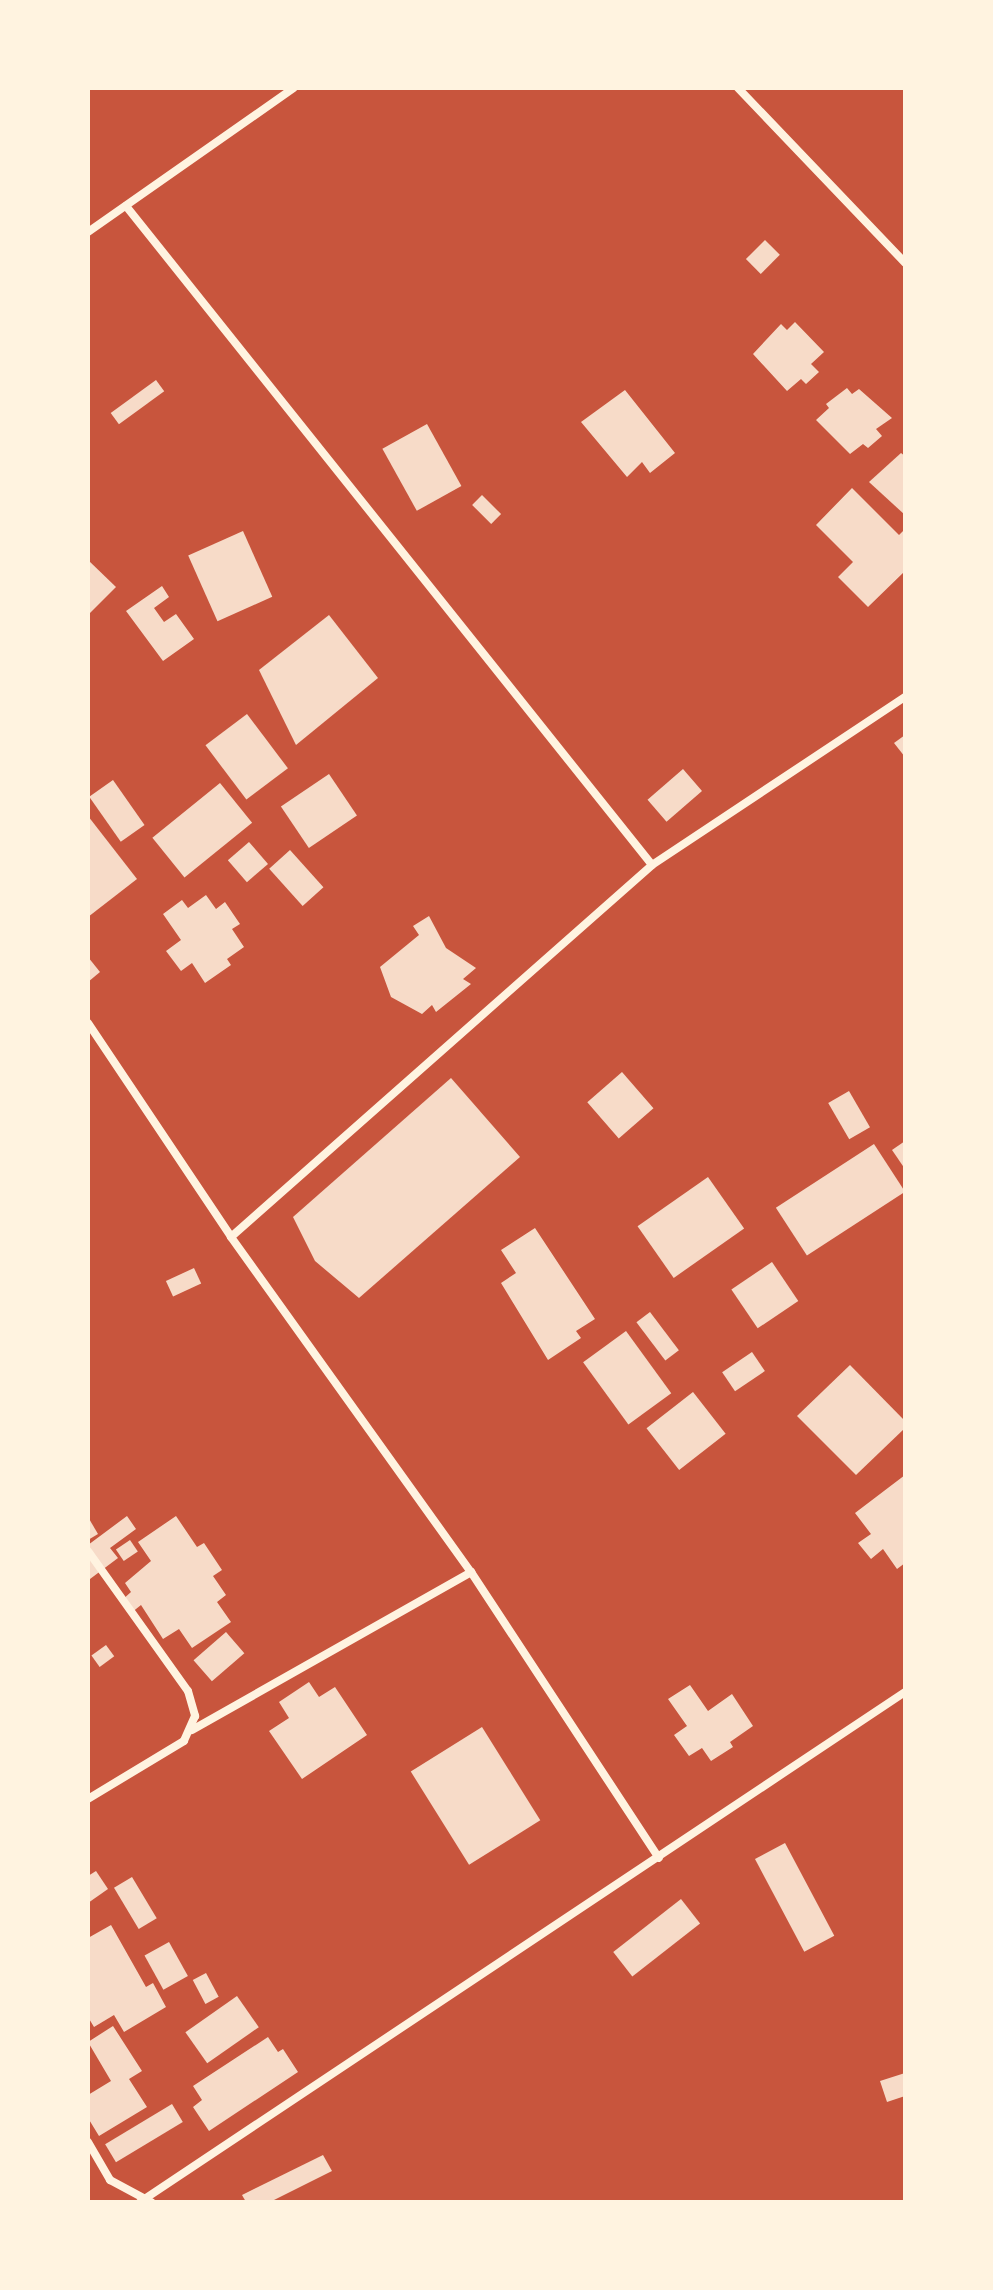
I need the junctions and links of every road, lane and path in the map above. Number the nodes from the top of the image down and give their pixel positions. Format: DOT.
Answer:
graph roads {
  1 [pos="294,88"];
  2 [pos="738,88"];
  3 [pos="126,206"];
  4 [pos="88,232"];
  5 [pos="905,263"];
  6 [pos="905,697"];
  7 [pos="652,865"];
  8 [pos="88,1023"];
  9 [pos="231,1237"];
  10 [pos="88,1551"];
  11 [pos="471,1572"];
  12 [pos="905,1692"];
  13 [pos="192,1730"];
  14 [pos="88,1799"];
  15 [pos="659,1858"];
  16 [pos="88,2142"];
  17 [pos="146,2201"];
  1 -- 3 [label="street"];
  2 -- 5 [label="street"];
  3 -- 4 [label="street"];
  3 -- 7 [label="street"];
  6 -- 7 [label="street"];
  7 -- 9 [label="street"];
  8 -- 9 [label="street"];
  9 -- 11 [label="street"];
  10 -- 13 [label="street"];
  11 -- 13 [label="street"];
  11 -- 15 [label="street"];
  12 -- 15 [label="street"];
  13 -- 14 [label="street"];
  15 -- 17 [label="street"];
  16 -- 17 [label="street"];
}
